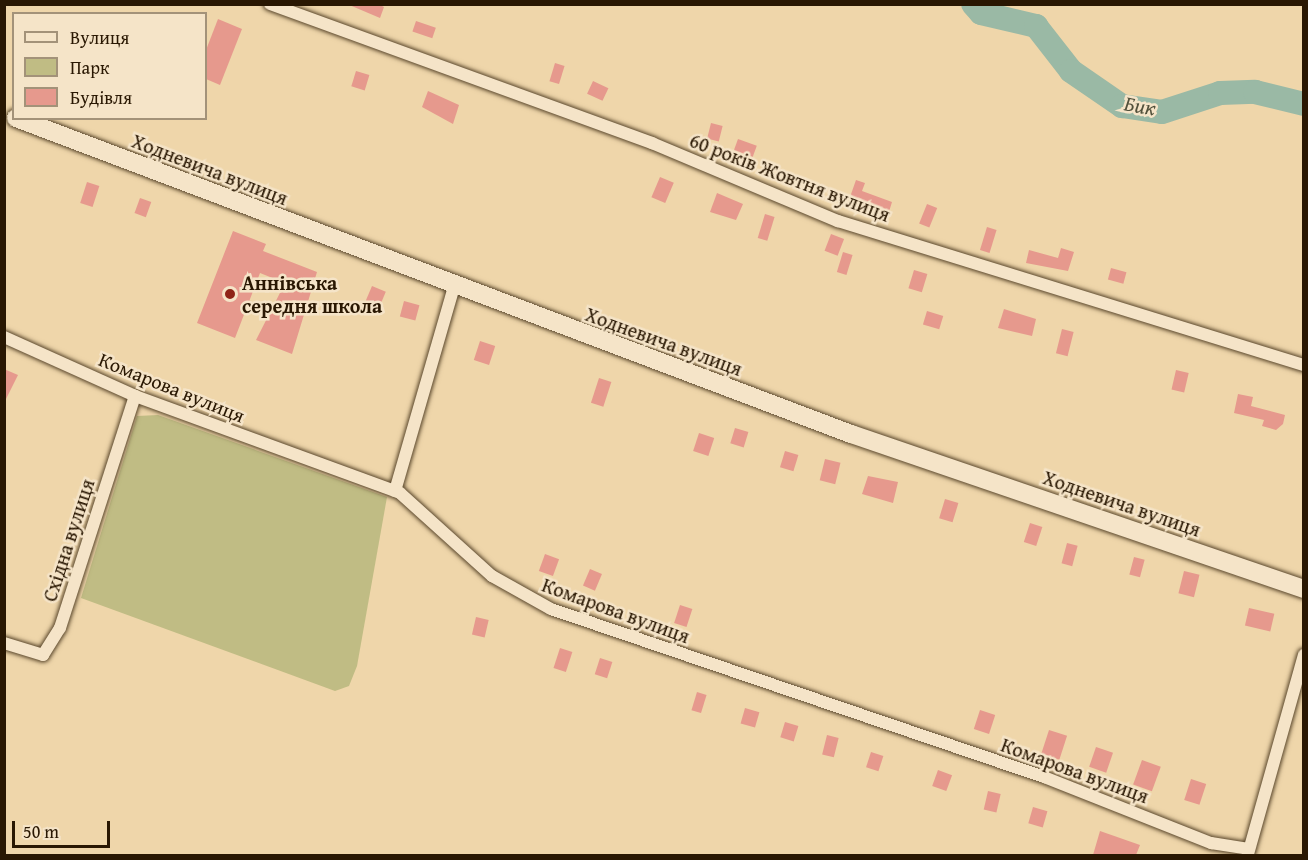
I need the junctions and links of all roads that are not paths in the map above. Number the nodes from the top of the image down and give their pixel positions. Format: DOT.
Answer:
graph roads {
  1 [pos="270,4"];
  2 [pos="20,120"];
  3 [pos="454,286"];
  4 [pos="4,337"];
  5 [pos="1304,365"];
  6 [pos="135,396"];
  7 [pos="394,491"];
  8 [pos="1304,589"];
  9 [pos="4,643"];
  10 [pos="1304,655"];
  11 [pos="1249,852"];
  1 -- 5 [label="street, 60 років Жовтня вулиця"];
  2 -- 3 [label="main road, Ходневича вулиця"];
  3 -- 7 [label="street"];
  3 -- 8 [label="main road, Ходневича вулиця"];
  4 -- 6 [label="street, Комарова вулиця"];
  6 -- 7 [label="street, Комарова вулиця"];
  6 -- 9 [label="street, Східна вулиця"];
  7 -- 11 [label="street, Комарова вулиця"];
  10 -- 11 [label="street"];
}
